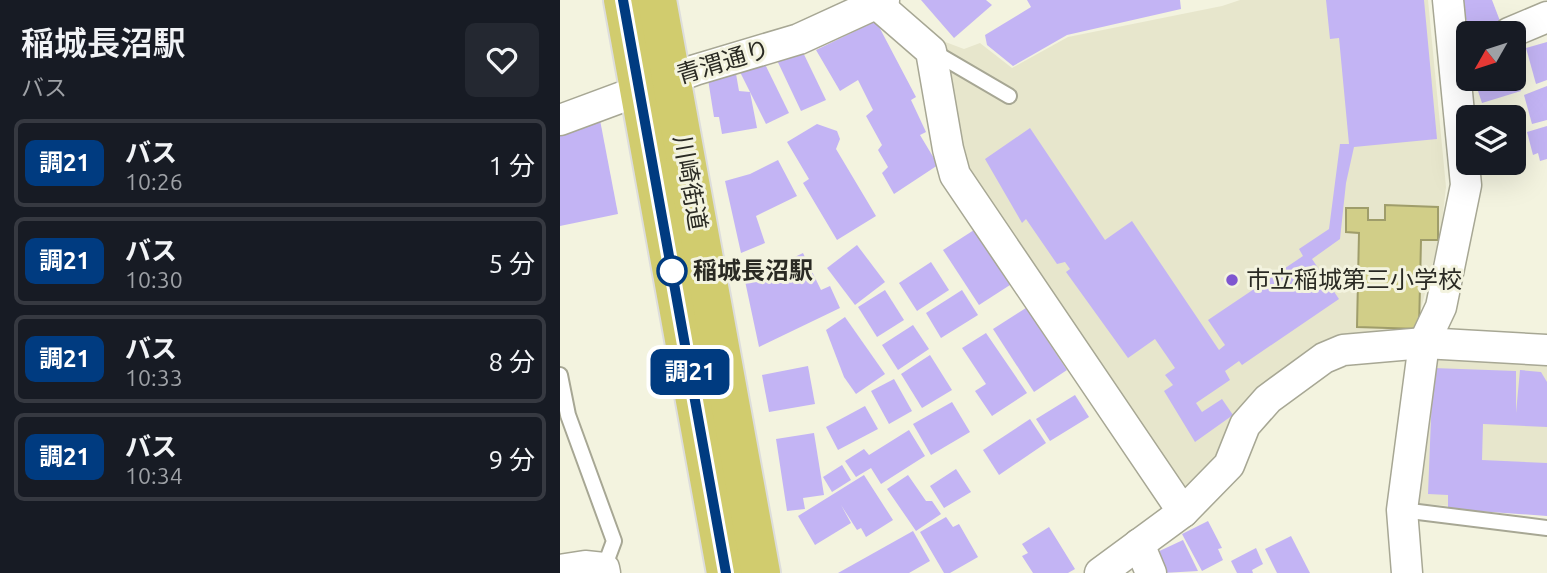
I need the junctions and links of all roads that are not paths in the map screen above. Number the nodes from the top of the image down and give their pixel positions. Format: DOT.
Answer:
graph roads {
  1 [pos="623,0"];
  2 [pos="657,0"];
  3 [pos="1448,0"];
  4 [pos="881,3"];
  5 [pos="1547,17"];
  6 [pos="1526,26"];
  7 [pos="1456,33"];
  8 [pos="931,51"];
  9 [pos="656,84"];
  10 [pos="1462,91"];
  11 [pos="1009,96"];
  12 [pos="560,120"];
  13 [pos="1424,343"];
  14 [pos="1547,350"];
  15 [pos="560,375"];
  16 [pos="1402,510"];
  17 [pos="1183,512"];
  18 [pos="1547,528"];
  19 [pos="1139,544"];
  20 [pos="560,570"];
  21 [pos="605,570"];
  22 [pos="726,573"];
  23 [pos="761,573"];
  24 [pos="1100,573"];
  25 [pos="1151,573"];
  26 [pos="1407,573"];
  1 -- 9 [label="main road, 川崎街道"];
  2 -- 9 [label="main road, 川崎街道"];
  3 -- 7 [label="street"];
  4 -- 8 [label="street"];
  4 -- 9 [label="street, 青渭通り"];
  5 -- 6 [label="street"];
  8 -- 11 [label="lane"];
  8 -- 17 [label="street"];
  9 -- 12 [label="street, 青渭通り"];
  9 -- 22 [label="main road, 川崎街道"];
  9 -- 23 [label="main road, 川崎街道"];
  10 -- 13 [label="street"];
  13 -- 14 [label="street"];
  13 -- 16 [label="street"];
  13 -- 17 [label="street"];
  15 -- 21 [label="lane"];
  16 -- 18 [label="lane"];
  16 -- 26 [label="street"];
  17 -- 19 [label="street"];
  19 -- 24 [label="street"];
  19 -- 25 [label="street"];
  20 -- 21 [label="street"];
}
